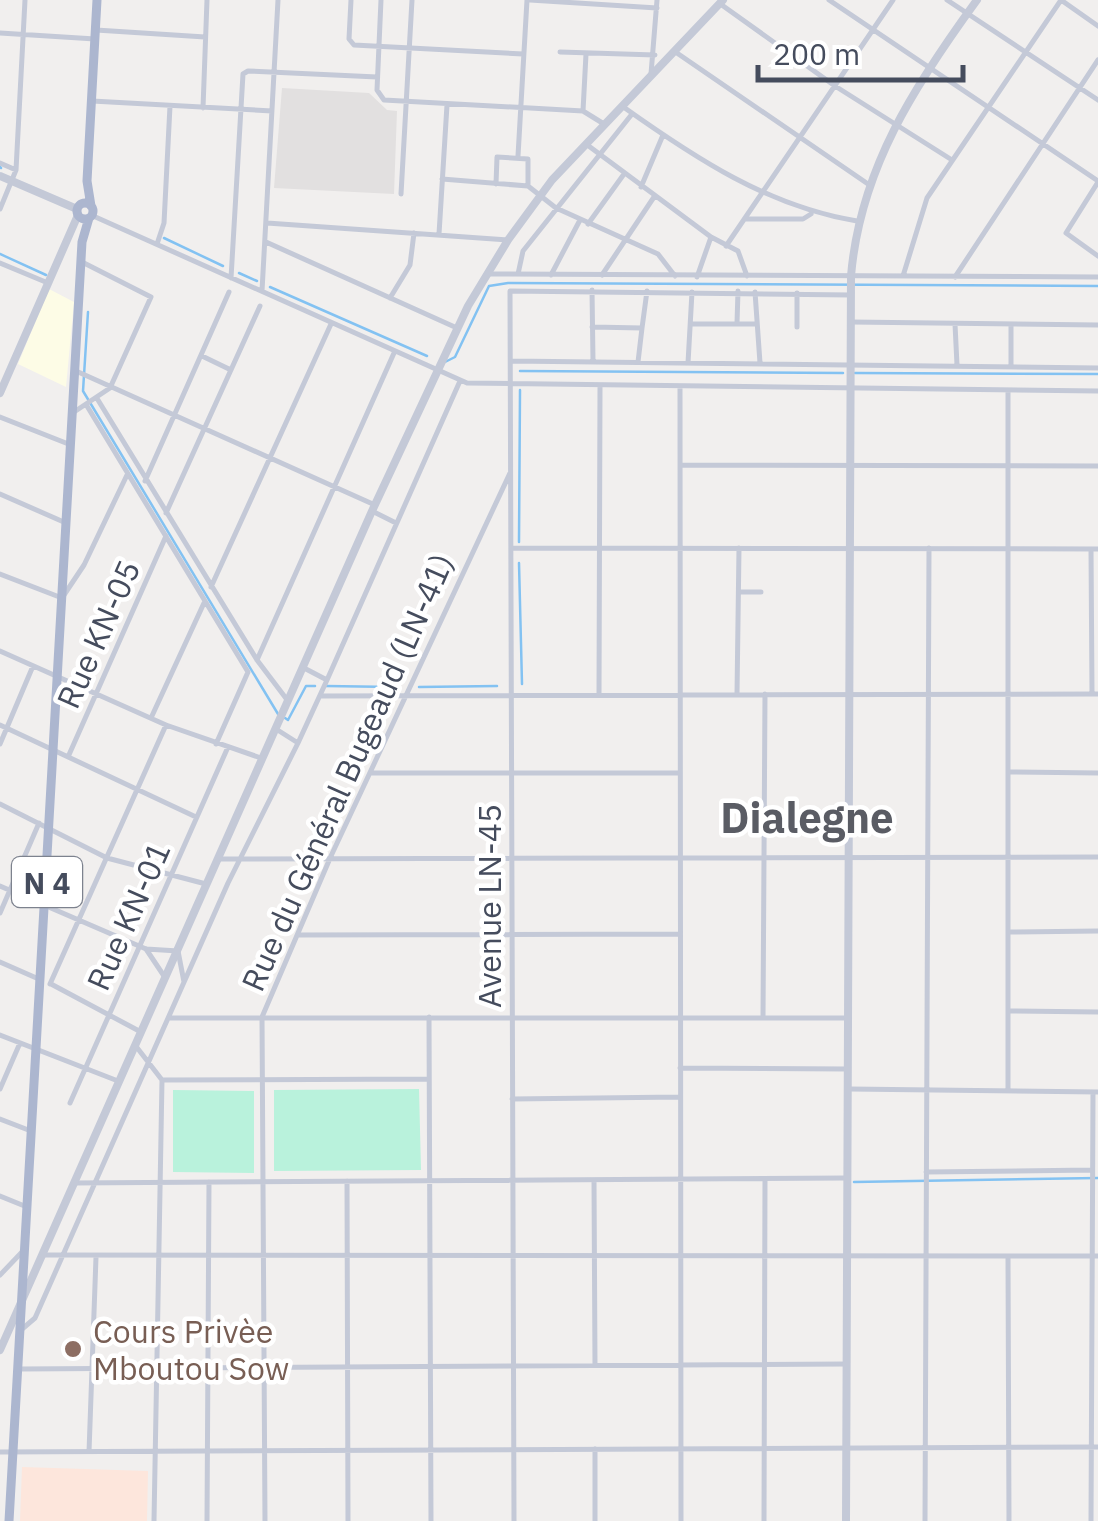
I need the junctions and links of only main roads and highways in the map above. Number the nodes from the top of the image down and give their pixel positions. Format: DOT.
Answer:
graph roads {
  1 [pos="97,0"];
  2 [pos="9,1521"];
  1 -- 2 [label="main road, N 4"];
}
